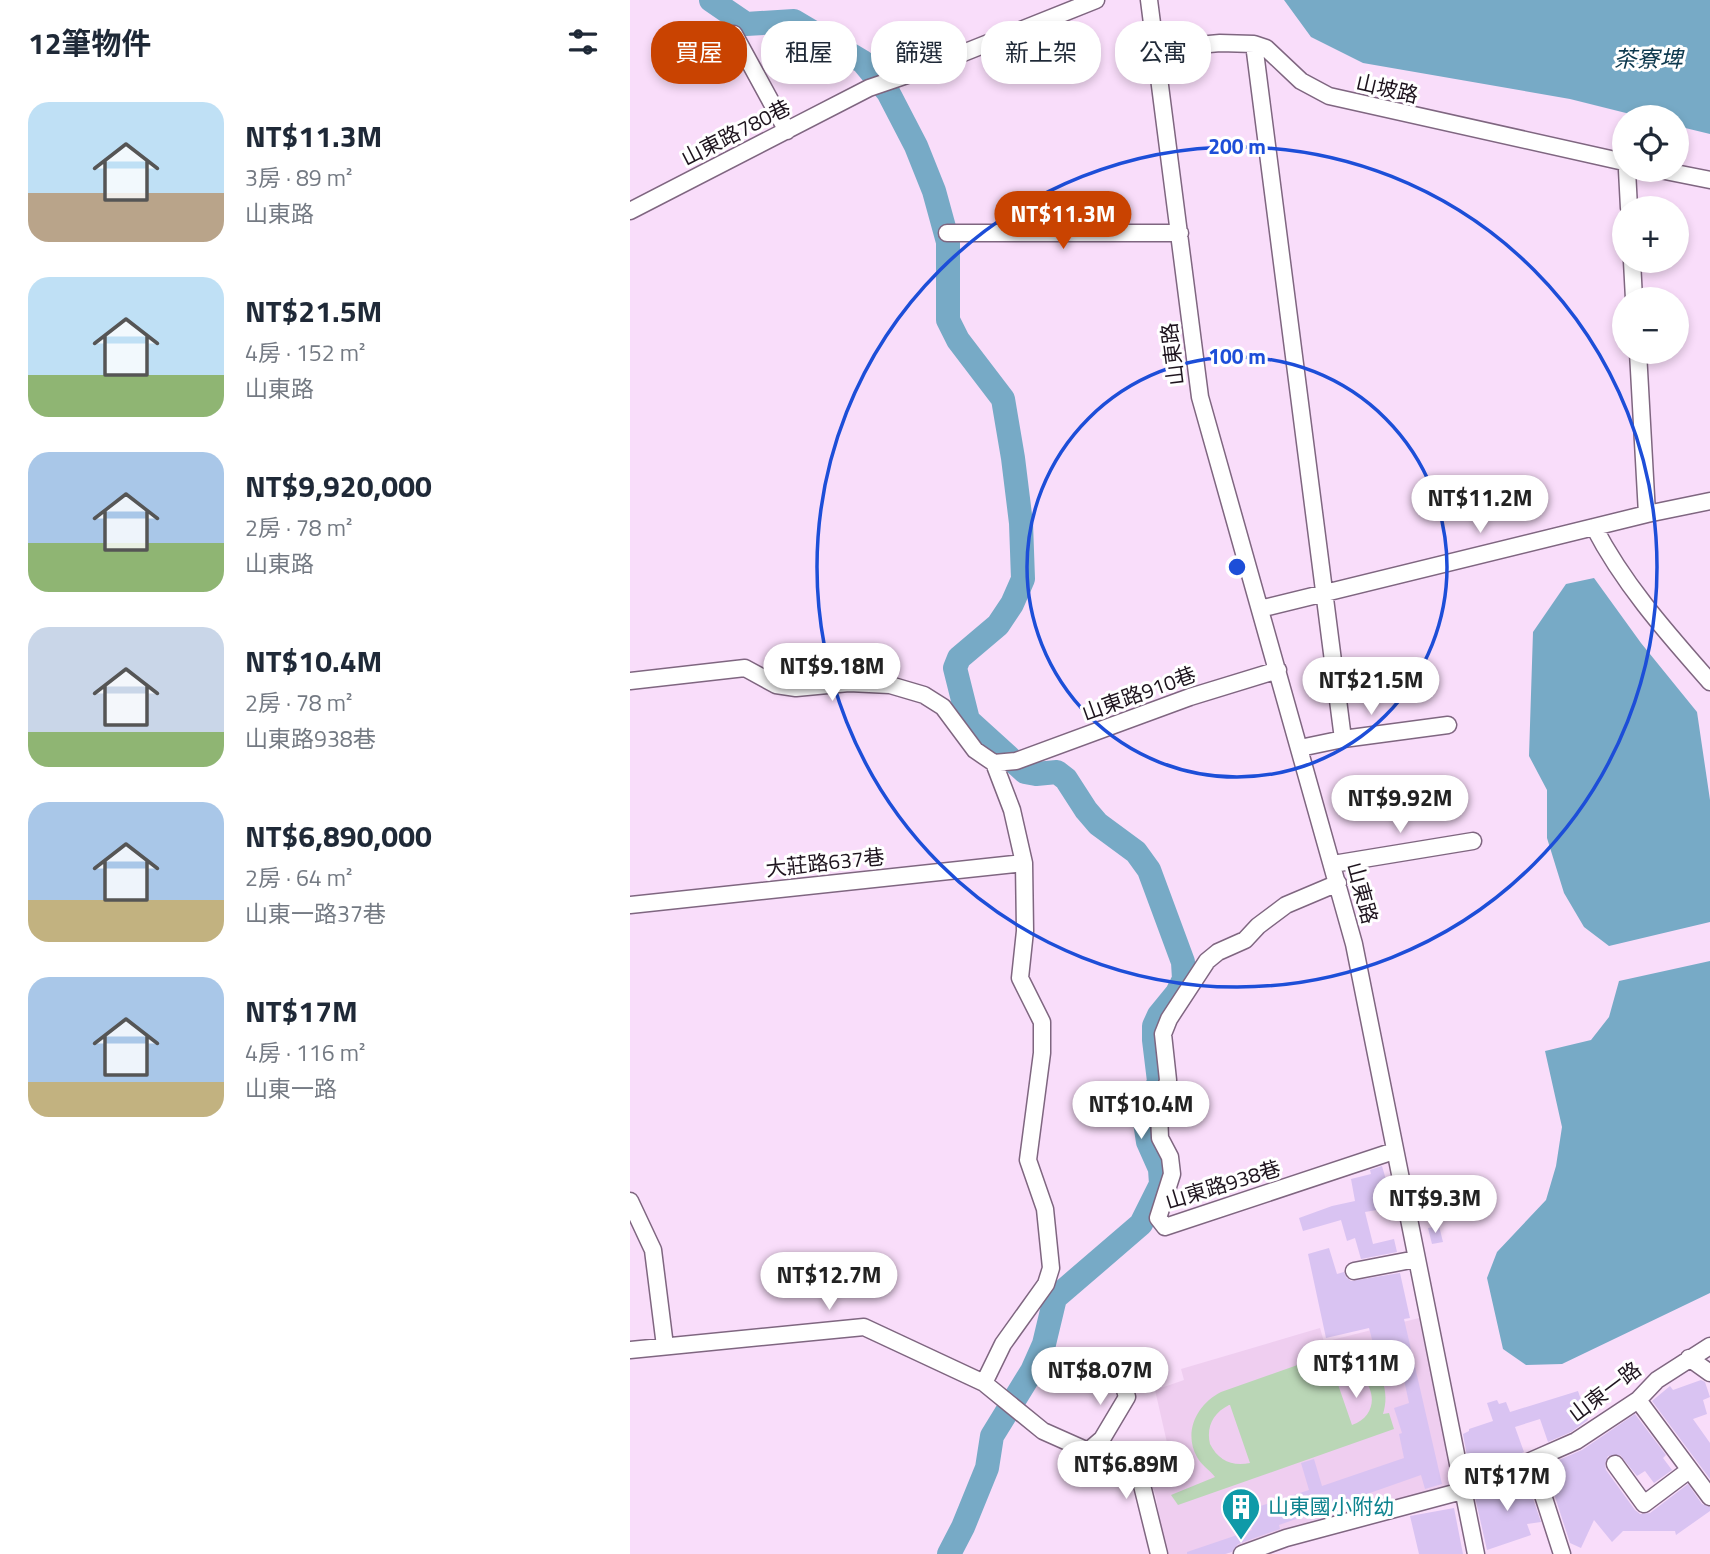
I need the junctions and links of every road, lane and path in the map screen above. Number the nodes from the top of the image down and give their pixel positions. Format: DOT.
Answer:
graph roads {
  1 [pos="1096,0"];
  2 [pos="1149,0"];
  3 [pos="1152,21"];
  4 [pos="1211,44"];
  5 [pos="1254,44"];
  6 [pos="747,58"];
  7 [pos="1160,84"];
  8 [pos="787,131"];
  9 [pos="1612,159"];
  10 [pos="1689,176"];
  11 [pos="1710,180"];
  12 [pos="630,211"];
  13 [pos="947,233"];
  14 [pos="1180,233"];
  15 [pos="1638,364"];
  16 [pos="1710,501"];
  17 [pos="1647,514"];
  18 [pos="1594,527"];
  19 [pos="1324,592"];
  20 [pos="1260,609"];
  21 [pos="1278,670"];
  22 [pos="630,681"];
  23 [pos="1710,682"];
  24 [pos="1448,725"];
  25 [pos="1343,739"];
  26 [pos="1300,748"];
  27 [pos="1005,762"];
  28 [pos="1473,841"];
  29 [pos="1024,863"];
  30 [pos="1333,864"];
  31 [pos="1338,883"];
  32 [pos="630,905"];
  33 [pos="1394,1151"];
  34 [pos="630,1201"];
  35 [pos="1416,1259"];
  36 [pos="1354,1271"];
  37 [pos="666,1346"];
  38 [pos="1710,1346"];
  39 [pos="630,1350"];
  40 [pos="1689,1358"];
  41 [pos="1118,1366"];
  42 [pos="1710,1373"];
  43 [pos="984,1383"];
  44 [pos="1638,1400"];
  45 [pos="1088,1451"];
  46 [pos="1531,1461"];
  47 [pos="1615,1464"];
  48 [pos="1688,1471"];
  49 [pos="1462,1491"];
  50 [pos="1710,1497"];
  51 [pos="1159,1554"];
  52 [pos="1242,1554"];
  53 [pos="1476,1554"];
  54 [pos="1562,1554"];
  1 -- 8 [label="street, 山東路780巷"];
  2 -- 3 [label="street, 山東路"];
  4 -- 5 [label="street"];
  5 -- 9 [label="street, 山坡路"];
  5 -- 19 [label="street"];
  6 -- 8 [label="street"];
  7 -- 14 [label="street, 山東路"];
  8 -- 12 [label="street, 山東路780巷"];
  10 -- 11 [label="street"];
  13 -- 14 [label="street"];
  14 -- 20 [label="street, 山東路"];
  15 -- 17 [label="street"];
  16 -- 17 [label="street"];
  17 -- 18 [label="street"];
  18 -- 19 [label="street"];
  18 -- 23 [label="street"];
  19 -- 20 [label="street"];
  19 -- 25 [label="street"];
  20 -- 21 [label="street, 山東路"];
  21 -- 26 [label="street, 山東路"];
  21 -- 27 [label="street, 山東路910巷"];
  22 -- 27 [label="street"];
  24 -- 25 [label="street"];
  25 -- 26 [label="street"];
  26 -- 30 [label="street, 山東路"];
  27 -- 29 [label="street"];
  28 -- 30 [label="street"];
  29 -- 32 [label="street, 大莊路637巷"];
  29 -- 43 [label="street"];
  30 -- 31 [label="street, 山東路"];
  31 -- 33 [label="street, 山東路"];
  31 -- 33 [label="street, 山東路938巷"];
  33 -- 35 [label="street, 山東路"];
  34 -- 37 [label="street"];
  35 -- 36 [label="street"];
  35 -- 49 [label="street, 山東路"];
  37 -- 39 [label="street"];
  37 -- 43 [label="street"];
  38 -- 40 [label="street, 山東一路"];
  40 -- 42 [label="street"];
  40 -- 44 [label="street, 山東一路"];
  41 -- 45 [label="street"];
  43 -- 45 [label="street"];
  44 -- 46 [label="street, 山東一路"];
  44 -- 48 [label="street"];
  45 -- 51 [label="street"];
  46 -- 49 [label="street, 山東一路"];
  46 -- 54 [label="street"];
  47 -- 48 [label="street"];
  48 -- 50 [label="street"];
  49 -- 52 [label="street, 山東一路"];
  49 -- 53 [label="street, 山東路"];
}
